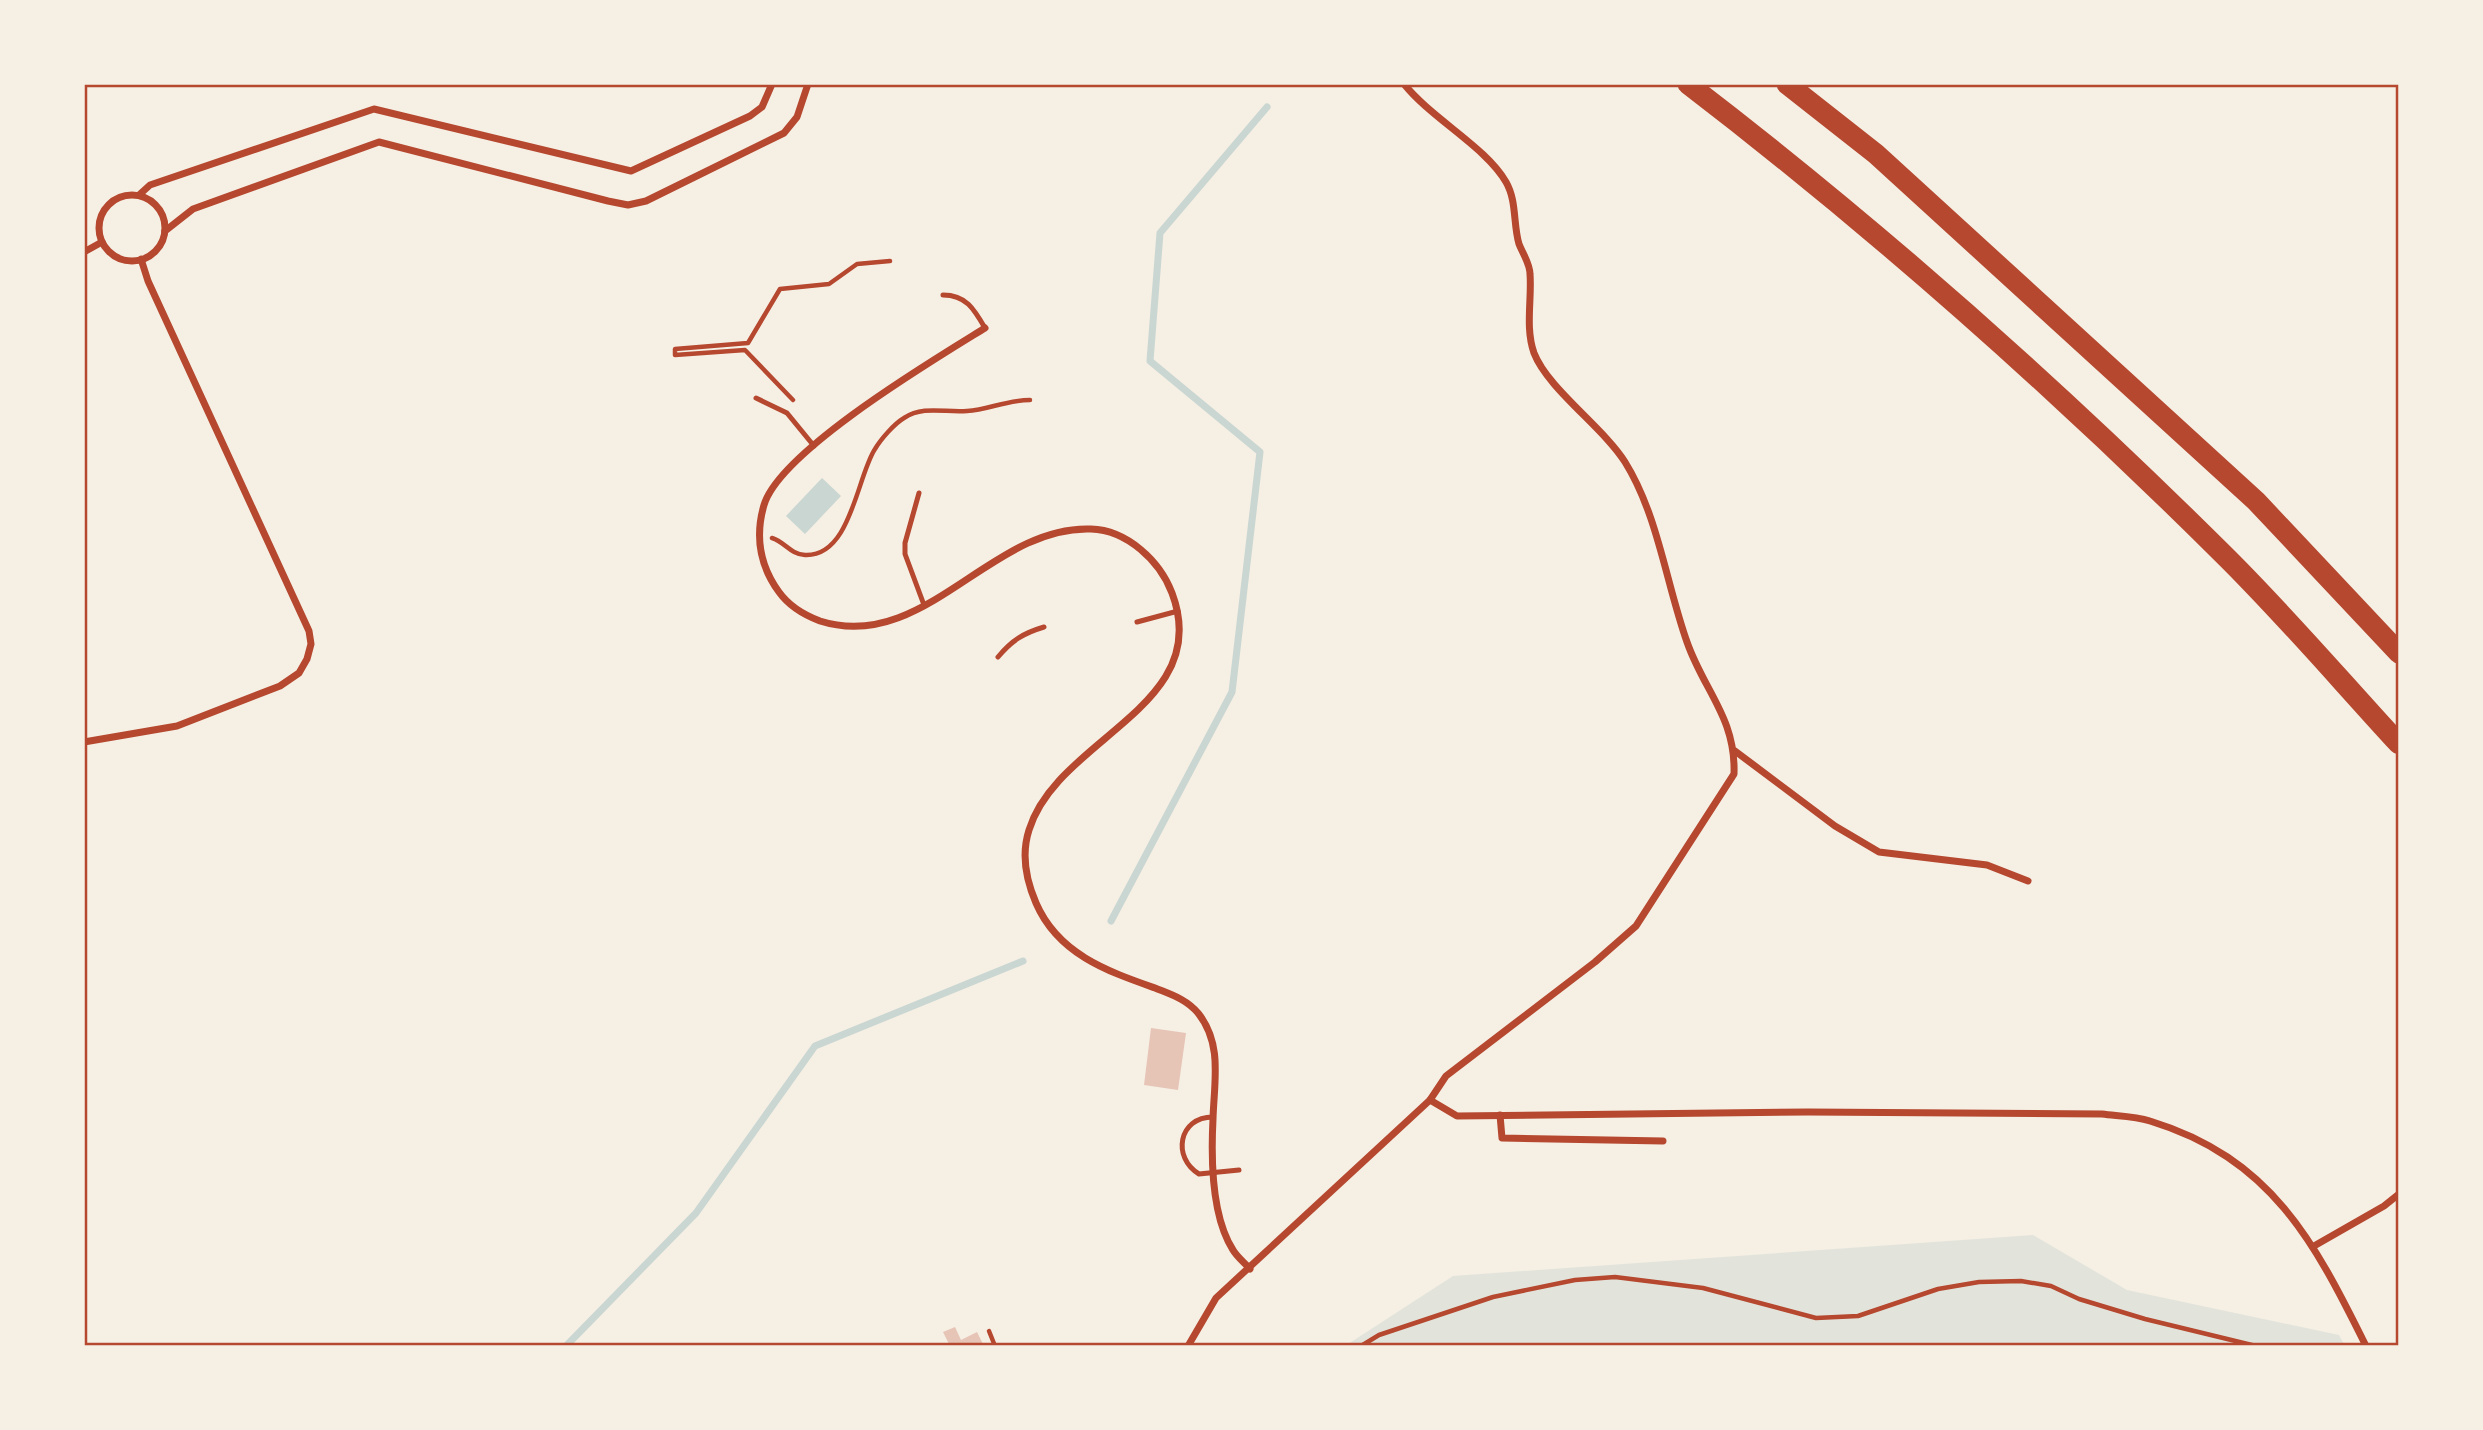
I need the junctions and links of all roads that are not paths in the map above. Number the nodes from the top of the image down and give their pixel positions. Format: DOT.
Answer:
graph roads {
  1 [pos="772,84"];
  2 [pos="808,84"];
  3 [pos="1404,84"];
  4 [pos="1688,84"];
  5 [pos="1787,84"];
  6 [pos="139,195"];
  7 [pos="165,231"];
  8 [pos="102,242"];
  9 [pos="84,252"];
  10 [pos="141,260"];
  11 [pos="943,295"];
  12 [pos="985,328"];
  13 [pos="756,398"];
  14 [pos="815,447"];
  15 [pos="919,493"];
  16 [pos="924,605"];
  17 [pos="1178,611"];
  18 [pos="1137,622"];
  19 [pos="1044,627"];
  20 [pos="2399,653"];
  21 [pos="998,656"];
  22 [pos="84,742"];
  23 [pos="2399,744"];
  24 [pos="1735,751"];
  25 [pos="2028,881"];
  26 [pos="1430,1100"];
  27 [pos="1500,1115"];
  28 [pos="1213,1117"];
  29 [pos="1663,1140"];
  30 [pos="1239,1170"];
  31 [pos="1214,1173"];
  32 [pos="2399,1194"];
  33 [pos="2314,1247"];
  34 [pos="1250,1269"];
  35 [pos="1188,1346"];
  36 [pos="2366,1346"];
  1 -- 6 [label="street"];
  2 -- 7 [label="street"];
  3 -- 24 [label="street"];
  4 -- 23 [label="highway"];
  5 -- 20 [label="highway"];
  6 -- 7 [label="street"];
  6 -- 8 [label="street"];
  7 -- 10 [label="street"];
  8 -- 9 [label="street"];
  8 -- 10 [label="street"];
  10 -- 22 [label="street"];
  11 -- 12 [label="lane"];
  12 -- 14 [label="street"];
  13 -- 14 [label="lane"];
  14 -- 16 [label="street"];
  15 -- 16 [label="lane"];
  16 -- 17 [label="street"];
  17 -- 18 [label="lane"];
  17 -- 28 [label="street"];
  19 -- 21 [label="lane"];
  24 -- 25 [label="street"];
  24 -- 26 [label="street"];
  26 -- 27 [label="street"];
  26 -- 34 [label="street"];
  27 -- 29 [label="street"];
  27 -- 33 [label="street"];
  28 -- 31 [label="street"];
  28 -- 31 [label="lane"];
  30 -- 31 [label="lane"];
  31 -- 34 [label="street"];
  32 -- 33 [label="street"];
  33 -- 36 [label="street"];
  34 -- 35 [label="street"];
}
